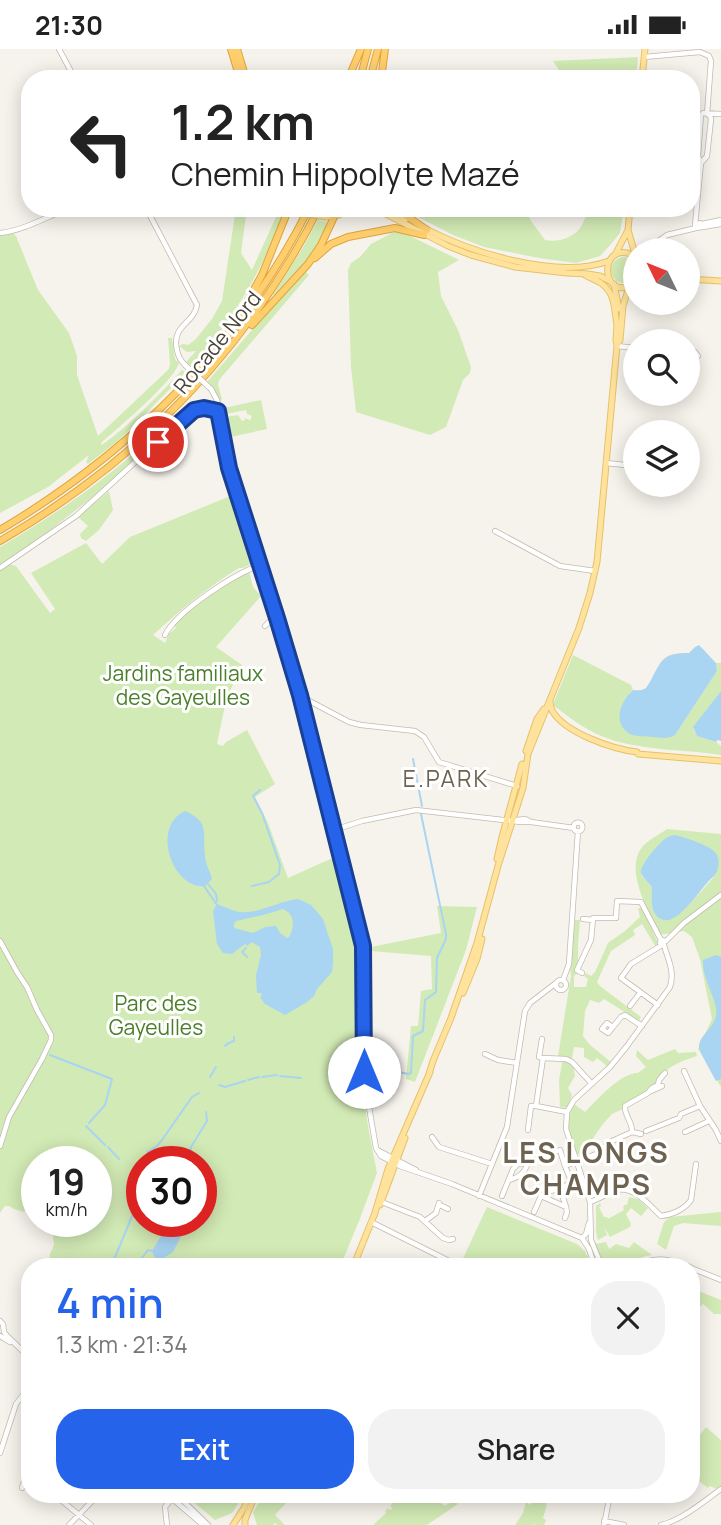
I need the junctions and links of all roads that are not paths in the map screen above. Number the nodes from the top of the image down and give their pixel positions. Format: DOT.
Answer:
graph roads {
  1 [pos="59,49"];
  2 [pos="231,49"];
  3 [pos="237,49"];
  4 [pos="361,49"];
  5 [pos="368,49"];
  6 [pos="378,49"];
  7 [pos="385,49"];
  8 [pos="645,49"];
  9 [pos="644,57"];
  10 [pos="70,70"];
  11 [pos="237,70"];
  12 [pos="243,70"];
  13 [pos="352,70"];
  14 [pos="362,70"];
  15 [pos="372,70"];
  16 [pos="382,70"];
  17 [pos="643,70"];
  18 [pos="705,113"];
  19 [pos="721,114"];
  20 [pos="700,144"];
  21 [pos="701,163"];
  22 [pos="700,176"];
  23 [pos="46,217"];
  24 [pos="151,217"];
  25 [pos="285,217"];
  26 [pos="304,217"];
  27 [pos="314,217"];
  28 [pos="330,217"];
  29 [pos="394,217"];
  30 [pos="402,217"];
  31 [pos="407,217"];
  32 [pos="629,217"];
  33 [pos="698,217"];
  34 [pos="721,222"];
  35 [pos="699,226"];
  36 [pos="628,230"];
  37 [pos="426,232"];
  38 [pos="0,233"];
  39 [pos="630,238"];
  40 [pos="663,238"];
  41 [pos="623,254"];
  42 [pos="612,258"];
  43 [pos="308,264"];
  44 [pos="585,275"];
  45 [pos="700,280"];
  46 [pos="721,281"];
  47 [pos="612,283"];
  48 [pos="623,288"];
  49 [pos="623,315"];
  50 [pos="617,325"];
  51 [pos="617,346"];
  52 [pos="623,347"];
  53 [pos="208,373"];
  54 [pos="188,381"];
  55 [pos="218,411"];
  56 [pos="606,463"];
  57 [pos="623,465"];
  58 [pos="0,530"];
  59 [pos="495,531"];
  60 [pos="0,541"];
  61 [pos="260,565"];
  62 [pos="0,568"];
  63 [pos="595,571"];
  64 [pos="277,618"];
  65 [pos="265,626"];
  66 [pos="165,635"];
  67 [pos="300,695"];
  68 [pos="549,699"];
  69 [pos="543,712"];
  70 [pos="553,712"];
  71 [pos="557,718"];
  72 [pos="721,761"];
  73 [pos="517,786"];
  74 [pos="510,820"];
  75 [pos="334,830"];
  76 [pos="721,895"];
  77 [pos="583,919"];
  78 [pos="593,920"];
  79 [pos="0,941"];
  80 [pos="663,943"];
  81 [pos="582,972"];
  82 [pos="563,980"];
  83 [pos="556,983"];
  84 [pos="546,990"];
  85 [pos="557,990"];
  86 [pos="640,993"];
  87 [pos="658,1005"];
  88 [pos="630,1006"];
  89 [pos="642,1026"];
  90 [pos="613,1027"];
  91 [pos="542,1039"];
  92 [pos="485,1055"];
  93 [pos="542,1058"];
  94 [pos="516,1063"];
  95 [pos="684,1071"];
  96 [pos="665,1073"];
  97 [pos="592,1084"];
  98 [pos="662,1086"];
  99 [pos="648,1093"];
  100 [pos="536,1106"];
  101 [pos="700,1106"];
  102 [pos="567,1112"];
  103 [pos="709,1121"];
  104 [pos="528,1130"];
  105 [pos="632,1132"];
  106 [pos="685,1132"];
  107 [pos="432,1137"];
  108 [pos="721,1141"];
  109 [pos="0,1146"];
  110 [pos="394,1161"];
  111 [pos="528,1162"];
  112 [pos="577,1162"];
  113 [pos="492,1164"];
  114 [pos="696,1164"];
  115 [pos="565,1165"];
  116 [pos="509,1180"];
  117 [pos="560,1188"];
  118 [pos="479,1196"];
  119 [pos="502,1196"];
  120 [pos="541,1196"];
  121 [pos="379,1201"];
  122 [pos="590,1202"];
  123 [pos="566,1207"];
  124 [pos="448,1209"];
  125 [pos="534,1212"];
  126 [pos="565,1218"];
  127 [pos="372,1219"];
  128 [pos="425,1221"];
  129 [pos="587,1238"];
  130 [pos="453,1239"];
  131 [pos="357,1258"];
  132 [pos="444,1258"];
  133 [pos="593,1258"];
  134 [pos="597,1258"];
  135 [pos="700,1271"];
  136 [pos="721,1280"];
  137 [pos="0,1321"];
  138 [pos="1,1335"];
  139 [pos="21,1350"];
  140 [pos="21,1398"];
  141 [pos="0,1453"];
  142 [pos="721,1489"];
  143 [pos="65,1503"];
  144 [pos="90,1503"];
  145 [pos="168,1503"];
  146 [pos="181,1503"];
  147 [pos="182,1503"];
  148 [pos="246,1503"];
  149 [pos="252,1503"];
  150 [pos="608,1503"];
  151 [pos="79,1515"];
  152 [pos="604,1523"];
  153 [pos="69,1525"];
  154 [pos="91,1525"];
  155 [pos="167,1525"];
  156 [pos="203,1525"];
  157 [pos="208,1525"];
  158 [pos="234,1525"];
  159 [pos="245,1525"];
  160 [pos="624,1525"];
  161 [pos="661,1525"];
  1 -- 10 [label="street"];
  2 -- 11 [label="highway"];
  3 -- 12 [label="highway"];
  4 -- 13 [label="highway"];
  5 -- 14 [label="highway"];
  6 -- 15 [label="highway"];
  7 -- 16 [label="highway"];
  8 -- 9 [label="main road"];
  9 -- 17 [label="main road"];
  9 -- 18 [label="street"];
  18 -- 19 [label="street"];
  18 -- 20 [label="street"];
  18 -- 21 [label="street"];
  21 -- 22 [label="street"];
  23 -- 38 [label="street"];
  24 -- 55 [label="street, bridge"];
  25 -- 54 [label="highway"];
  26 -- 54 [label="highway, Rocade Nord"];
  27 -- 53 [label="highway"];
  28 -- 43 [label="highway"];
  29 -- 37 [label="main road"];
  30 -- 37 [label="main road"];
  31 -- 37 [label="highway"];
  32 -- 36 [label="main road"];
  33 -- 35 [label="street"];
  34 -- 35 [label="street"];
  35 -- 40 [label="street"];
  36 -- 39 [label="main road"];
  36 -- 42 [label="main road"];
  37 -- 42 [label="main road"];
  37 -- 43 [label="highway"];
  37 -- 44 [label="main road"];
  41 -- 42 [label="main road"];
  42 -- 47 [label="main road"];
  43 -- 53 [label="highway"];
  44 -- 47 [label="main road"];
  44 -- 50 [label="main road"];
  45 -- 46 [label="main road"];
  47 -- 48 [label="main road"];
  47 -- 50 [label="main road"];
  49 -- 51 [label="main road"];
  50 -- 51 [label="main road"];
  51 -- 52 [label="street"];
  51 -- 56 [label="main road"];
  53 -- 60 [label="highway, Rocade Nord"];
  54 -- 58 [label="highway, Rocade Nord"];
  55 -- 61 [label="street"];
  55 -- 62 [label="street"];
  56 -- 57 [label="street"];
  56 -- 63 [label="main road"];
  59 -- 63 [label="street"];
  61 -- 64 [label="street"];
  61 -- 66 [label="street"];
  63 -- 68 [label="main road"];
  64 -- 65 [label="street"];
  64 -- 67 [label="street"];
  67 -- 73 [label="street"];
  67 -- 75 [label="street"];
  68 -- 69 [label="main road"];
  68 -- 70 [label="main road"];
  69 -- 70 [label="main road"];
  69 -- 71 [label="main road"];
  69 -- 73 [label="main road"];
  69 -- 74 [label="main road"];
  70 -- 71 [label="main road"];
  71 -- 72 [label="main road"];
  73 -- 74 [label="main road"];
  74 -- 75 [label="street"];
  74 -- 82 [label="street"];
  74 -- 110 [label="main road"];
  75 -- 110 [label="street"];
  76 -- 80 [label="street"];
  77 -- 78 [label="street"];
  78 -- 80 [label="street"];
  78 -- 81 [label="street"];
  79 -- 109 [label="street"];
  80 -- 86 [label="street"];
  80 -- 87 [label="street"];
  82 -- 83 [label="street"];
  82 -- 85 [label="street"];
  83 -- 84 [label="street"];
  83 -- 85 [label="street"];
  84 -- 85 [label="street"];
  84 -- 94 [label="street"];
  86 -- 87 [label="street"];
  86 -- 88 [label="street"];
  87 -- 89 [label="street"];
  89 -- 90 [label="street"];
  89 -- 97 [label="street"];
  91 -- 93 [label="street"];
  92 -- 94 [label="street"];
  93 -- 97 [label="street"];
  93 -- 100 [label="street"];
  94 -- 113 [label="street"];
  95 -- 101 [label="street"];
  96 -- 99 [label="street"];
  97 -- 102 [label="street"];
  98 -- 99 [label="street"];
  99 -- 105 [label="street"];
  100 -- 102 [label="street"];
  100 -- 104 [label="street"];
  101 -- 103 [label="street"];
  101 -- 105 [label="street"];
  102 -- 112 [label="street"];
  103 -- 106 [label="street"];
  103 -- 108 [label="street"];
  105 -- 112 [label="street"];
  107 -- 113 [label="street"];
  110 -- 118 [label="street"];
  110 -- 121 [label="main road"];
  111 -- 115 [label="street"];
  111 -- 116 [label="street"];
  111 -- 116 [label="street"];
  112 -- 115 [label="street"];
  112 -- 122 [label="street"];
  113 -- 118 [label="street"];
  114 -- 122 [label="street"];
  115 -- 117 [label="street"];
  116 -- 119 [label="street"];
  117 -- 120 [label="street"];
  117 -- 123 [label="street"];
  118 -- 129 [label="street"];
  120 -- 123 [label="street"];
  120 -- 125 [label="street"];
  121 -- 127 [label="main road"];
  121 -- 128 [label="street"];
  122 -- 129 [label="street"];
  123 -- 126 [label="street"];
  124 -- 128 [label="street"];
  127 -- 131 [label="main road"];
  127 -- 132 [label="street"];
  128 -- 130 [label="street"];
  129 -- 133 [label="street"];
  129 -- 134 [label="street"];
  135 -- 136 [label="street"];
  137 -- 138 [label="street"];
  138 -- 139 [label="street"];
  140 -- 141 [label="street"];
  142 -- 161 [label="street"];
  143 -- 151 [label="street"];
  144 -- 151 [label="street"];
  145 -- 155 [label="street"];
  146 -- 156 [label="street"];
  147 -- 157 [label="street"];
  148 -- 158 [label="main road"];
  149 -- 159 [label="main road"];
  150 -- 152 [label="street"];
  151 -- 153 [label="street"];
  151 -- 154 [label="street"];
  152 -- 160 [label="street"];
}
